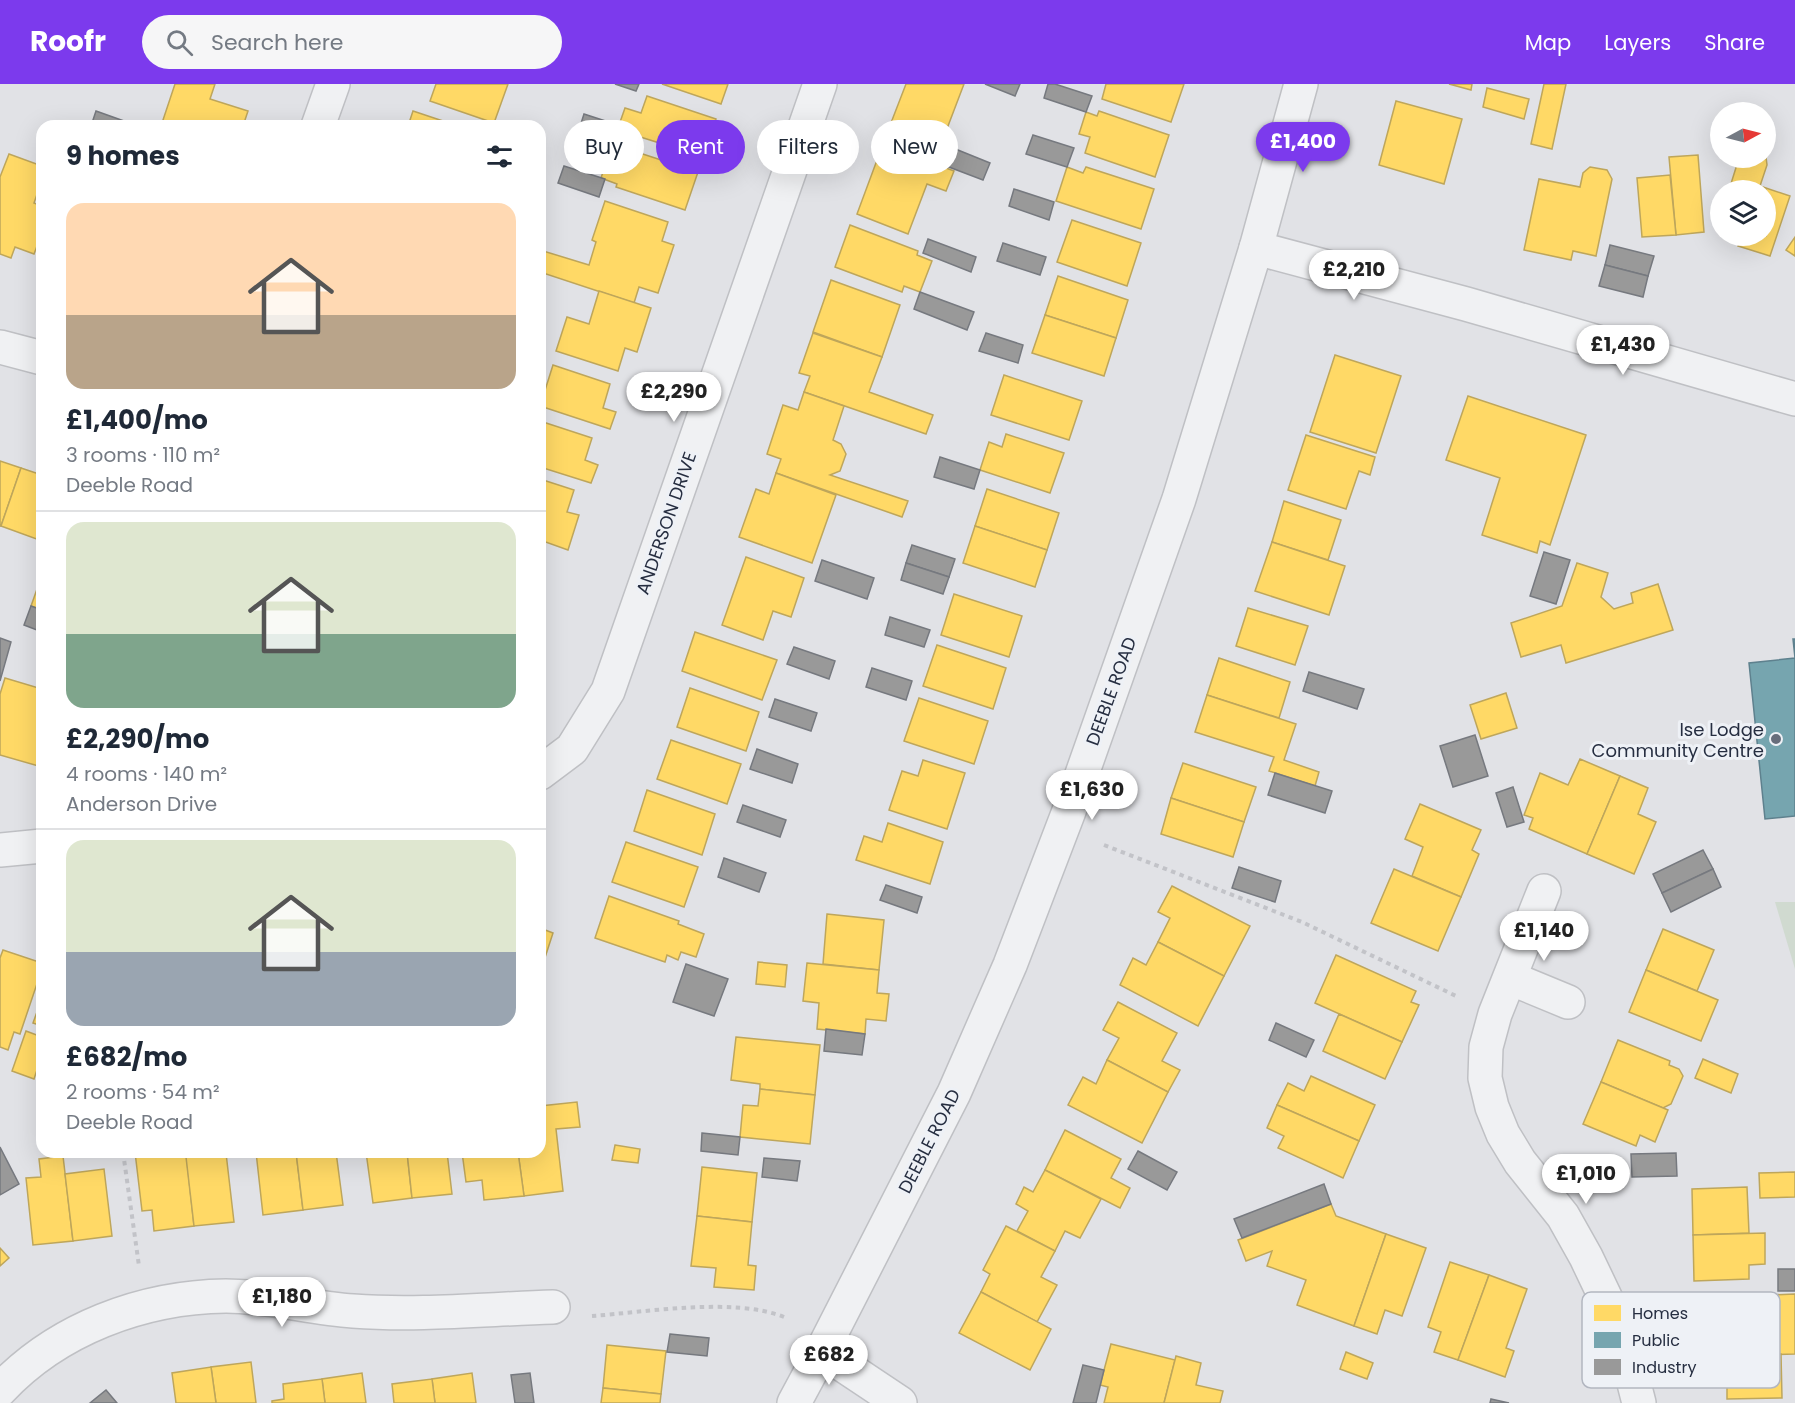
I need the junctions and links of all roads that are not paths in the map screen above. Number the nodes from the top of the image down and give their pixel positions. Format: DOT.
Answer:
graph roads {
  1 [pos="333,84"];
  2 [pos="820,84"];
  3 [pos="1300,84"];
  4 [pos="320,120"];
  5 [pos="1257,248"];
  6 [pos="0,347"];
  7 [pos="36,356"];
  8 [pos="1795,399"];
  9 [pos="546,768"];
  10 [pos="36,847"];
  11 [pos="0,850"];
  12 [pos="1544,891"];
  13 [pos="1510,978"];
  14 [pos="1568,1002"];
  15 [pos="1603,1292"];
  16 [pos="553,1307"];
  17 [pos="822,1351"];
  18 [pos="1635,1388"];
  19 [pos="0,1390"];
  20 [pos="794,1403"];
  21 [pos="900,1403"];
  22 [pos="1639,1403"];
  1 -- 4 [label="street"];
  2 -- 9 [label="street, ANDERSON DRIVE"];
  3 -- 5 [label="street, DEEBLE ROAD"];
  5 -- 8 [label="street"];
  5 -- 17 [label="street, DEEBLE ROAD"];
  6 -- 7 [label="street"];
  10 -- 11 [label="street"];
  12 -- 13 [label="street"];
  13 -- 14 [label="street"];
  13 -- 15 [label="street"];
  16 -- 19 [label="street"];
  17 -- 20 [label="street, DEEBLE ROAD"];
  17 -- 21 [label="street"];
  18 -- 22 [label="street"];
}
